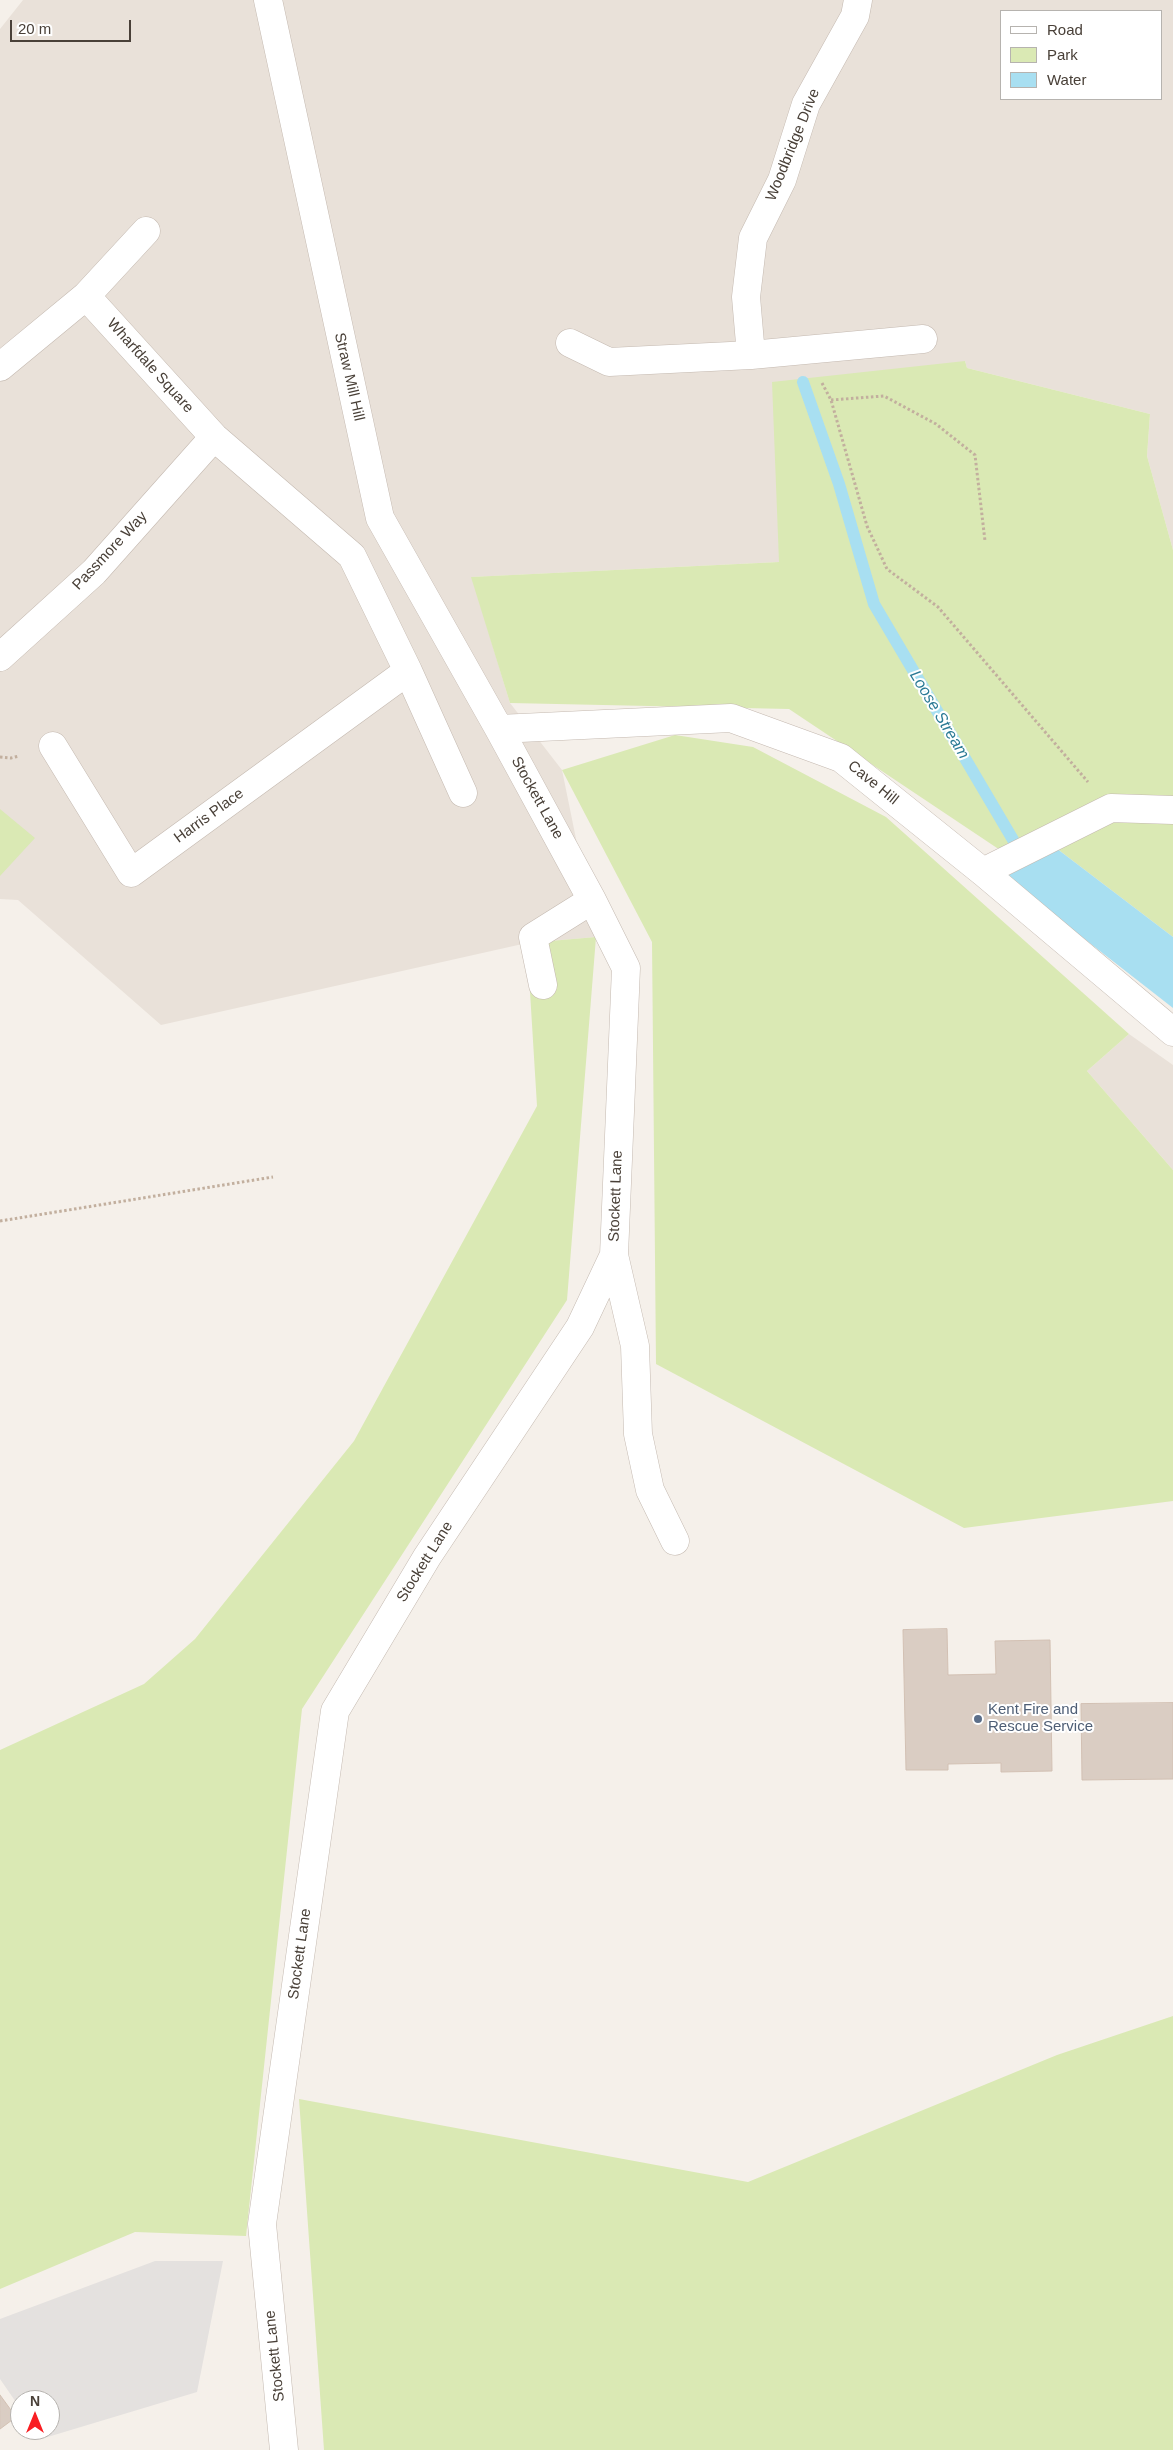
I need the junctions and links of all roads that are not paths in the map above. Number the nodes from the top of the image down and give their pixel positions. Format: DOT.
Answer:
graph roads {
  1 [pos="268,0"];
  2 [pos="858,0"];
  3 [pos="146,231"];
  4 [pos="86,296"];
  5 [pos="923,339"];
  6 [pos="570,343"];
  7 [pos="751,355"];
  8 [pos="5,362"];
  9 [pos="214,437"];
  10 [pos="0,657"];
  11 [pos="408,671"];
  12 [pos="499,729"];
  13 [pos="53,746"];
  14 [pos="463,793"];
  15 [pos="1173,810"];
  16 [pos="983,872"];
  17 [pos="592,900"];
  18 [pos="543,985"];
  19 [pos="1173,1032"];
  20 [pos="614,1255"];
  21 [pos="675,1541"];
  22 [pos="284,2450"];
  1 -- 12 [label="street, Straw Mill Hill"];
  2 -- 7 [label="street, Woodbridge Drive"];
  3 -- 4 [label="street"];
  4 -- 8 [label="street"];
  4 -- 9 [label="street, Wharfdale Square"];
  5 -- 7 [label="street"];
  6 -- 7 [label="street"];
  9 -- 10 [label="street, Passmore Way"];
  9 -- 11 [label="street"];
  11 -- 13 [label="street, Harris Place"];
  11 -- 14 [label="street"];
  12 -- 16 [label="street, Cave Hill"];
  12 -- 17 [label="street, Stockett Lane"];
  15 -- 16 [label="street"];
  16 -- 19 [label="street, Cave Hill"];
  17 -- 18 [label="street"];
  17 -- 20 [label="street, Stockett Lane"];
  20 -- 21 [label="street"];
  20 -- 22 [label="street, Stockett Lane"];
}
